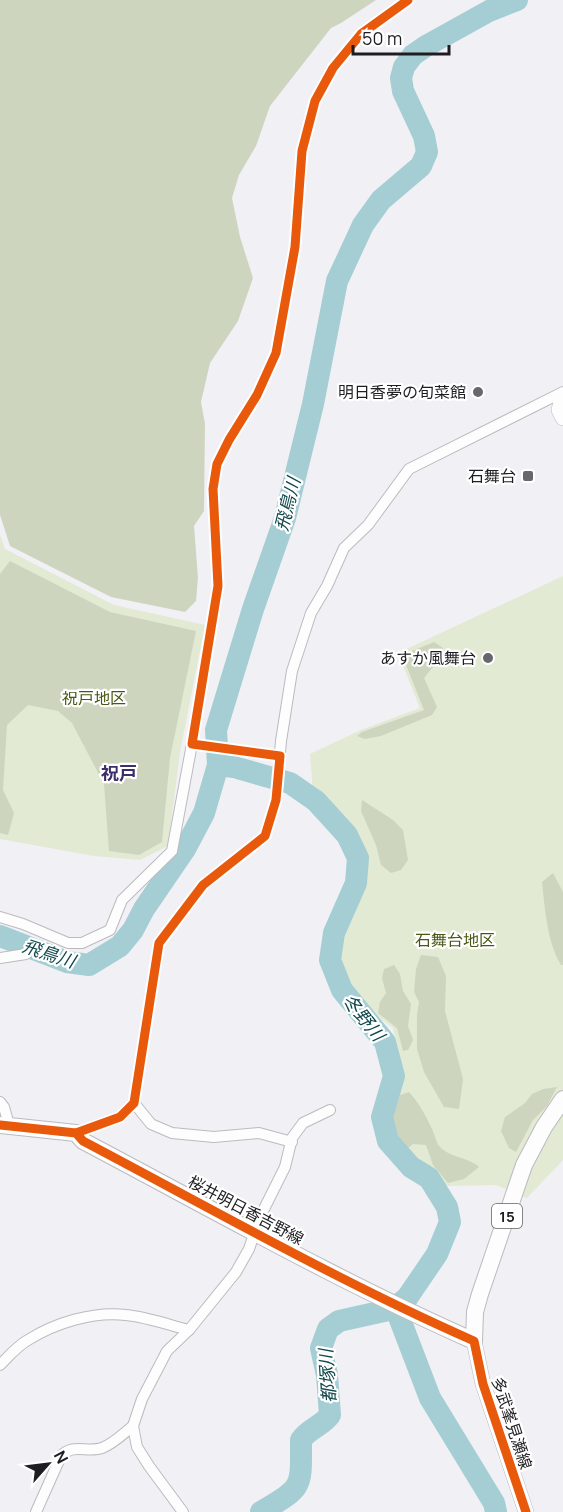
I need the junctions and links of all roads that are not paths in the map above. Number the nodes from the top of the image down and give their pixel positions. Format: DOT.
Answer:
graph roads {
  1 [pos="563,393"];
  2 [pos="563,418"];
  3 [pos="280,756"];
  4 [pos="0,917"];
  5 [pos="26,954"];
  6 [pos="0,958"];
  7 [pos="563,1099"];
  8 [pos="0,1102"];
  9 [pos="134,1103"];
  10 [pos="330,1110"];
  11 [pos="4,1125"];
  12 [pos="76,1133"];
  13 [pos="292,1142"];
  14 [pos="255,1232"];
  15 [pos="189,1330"];
  16 [pos="474,1341"];
  17 [pos="0,1365"];
  18 [pos="134,1426"];
  19 [pos="36,1512"];
  20 [pos="183,1512"];
  21 [pos="525,1512"];
  1 -- 2 [label="main road"];
  1 -- 3 [label="street"];
  3 -- 4 [label="street"];
  3 -- 9 [label="street"];
  5 -- 6 [label="street"];
  7 -- 16 [label="main road, 15"];
  8 -- 11 [label="street"];
  9 -- 12 [label="street"];
  9 -- 13 [label="street"];
  10 -- 13 [label="street"];
  11 -- 12 [label="main road, 桜井明日香吉野線"];
  12 -- 14 [label="main road, 桜井明日香吉野線"];
  13 -- 14 [label="street"];
  14 -- 15 [label="street"];
  14 -- 16 [label="main road, 桜井明日香吉野線"];
  15 -- 17 [label="street"];
  15 -- 18 [label="street"];
  16 -- 21 [label="main road, 多武峯見瀬線"];
  18 -- 19 [label="street"];
  18 -- 20 [label="street"];
}
